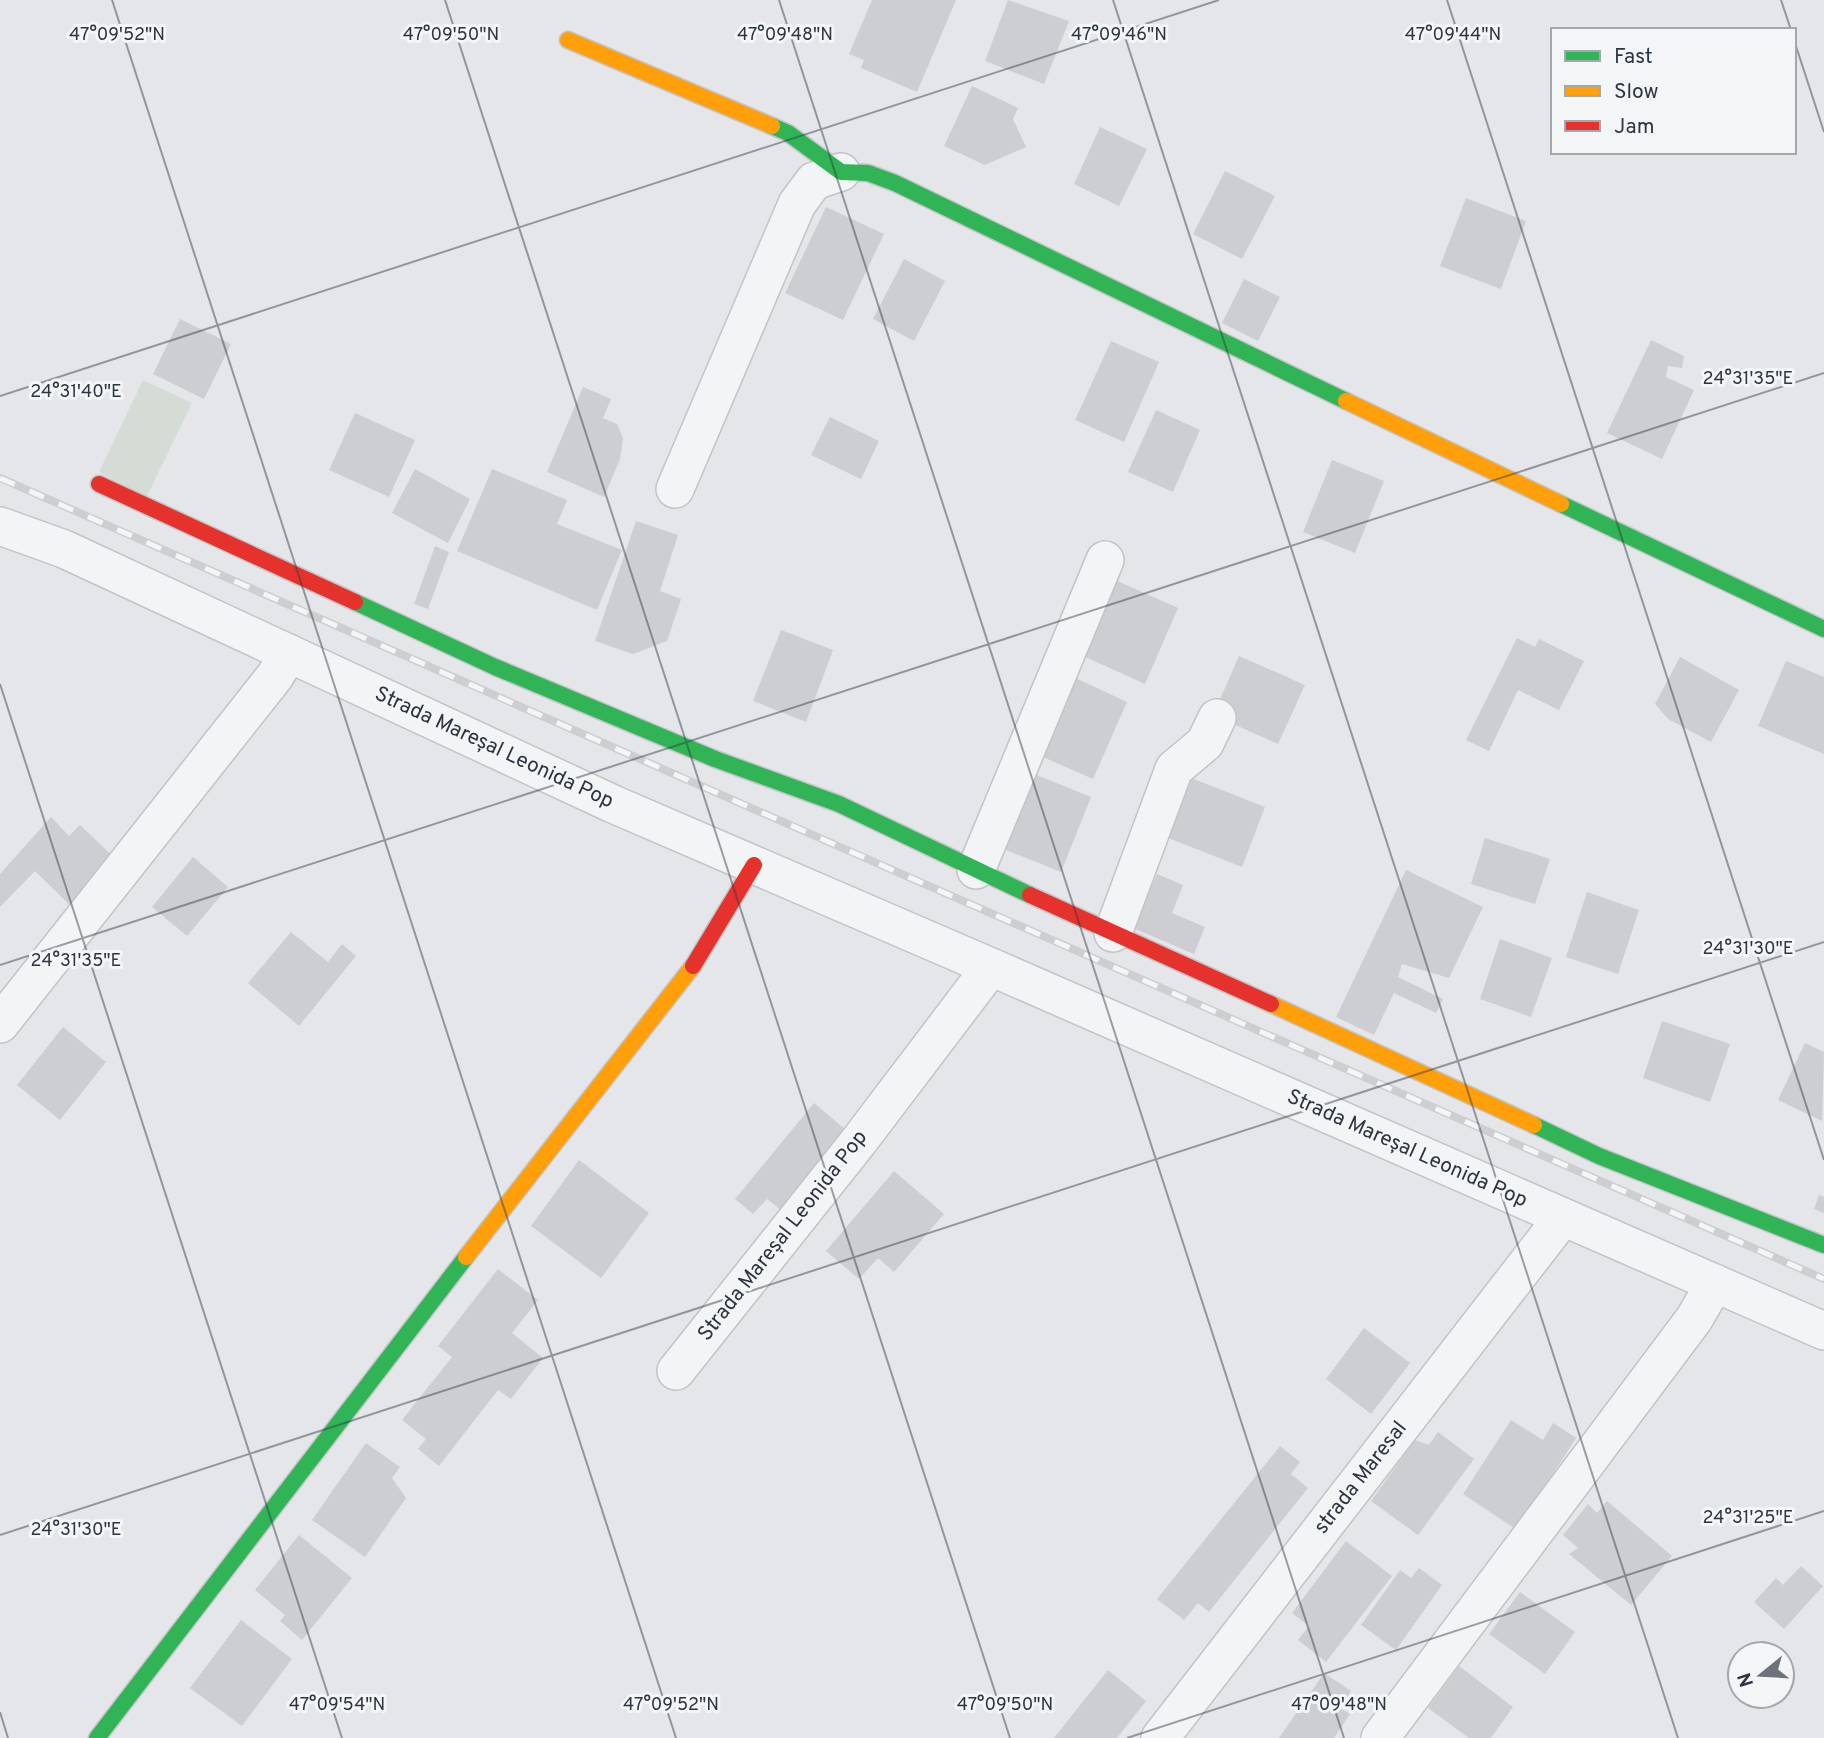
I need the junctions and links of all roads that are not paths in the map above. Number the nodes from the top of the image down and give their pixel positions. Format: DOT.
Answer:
graph roads {
  1 [pos="568,40"];
  2 [pos="841,172"];
  3 [pos="99,484"];
  4 [pos="674,489"];
  5 [pos="0,526"];
  6 [pos="1105,560"];
  7 [pos="1824,629"];
  8 [pos="289,653"];
  9 [pos="1217,718"];
  10 [pos="754,865"];
  11 [pos="976,870"];
  12 [pos="1113,933"];
  13 [pos="990,967"];
  14 [pos="0,1024"];
  15 [pos="1563,1217"];
  16 [pos="1824,1245"];
  17 [pos="1715,1283"];
  18 [pos="1824,1331"];
  19 [pos="676,1371"];
  20 [pos="97,1738"];
  21 [pos="1160,1738"];
  22 [pos="1380,1738"];
  1 -- 2 [label="street"];
  2 -- 4 [label="street"];
  2 -- 7 [label="street"];
  3 -- 11 [label="street"];
  5 -- 8 [label="street, Strada Mareșal Leonida Pop"];
  6 -- 11 [label="street"];
  8 -- 10 [label="street, Strada Mareșal Leonida Pop"];
  8 -- 14 [label="street"];
  9 -- 12 [label="street"];
  10 -- 13 [label="street, Strada Mareșal Leonida Pop"];
  10 -- 20 [label="street"];
  11 -- 12 [label="street"];
  12 -- 16 [label="street"];
  13 -- 15 [label="street, Strada Mareșal Leonida Pop"];
  13 -- 19 [label="street, Strada Mareșal Leonida Pop"];
  15 -- 17 [label="street, Strada Mareșal Leonida Pop"];
  15 -- 21 [label="street, strada Maresal"];
  17 -- 18 [label="street, Strada Mareșal Leonida Pop"];
  17 -- 22 [label="street"];
}
